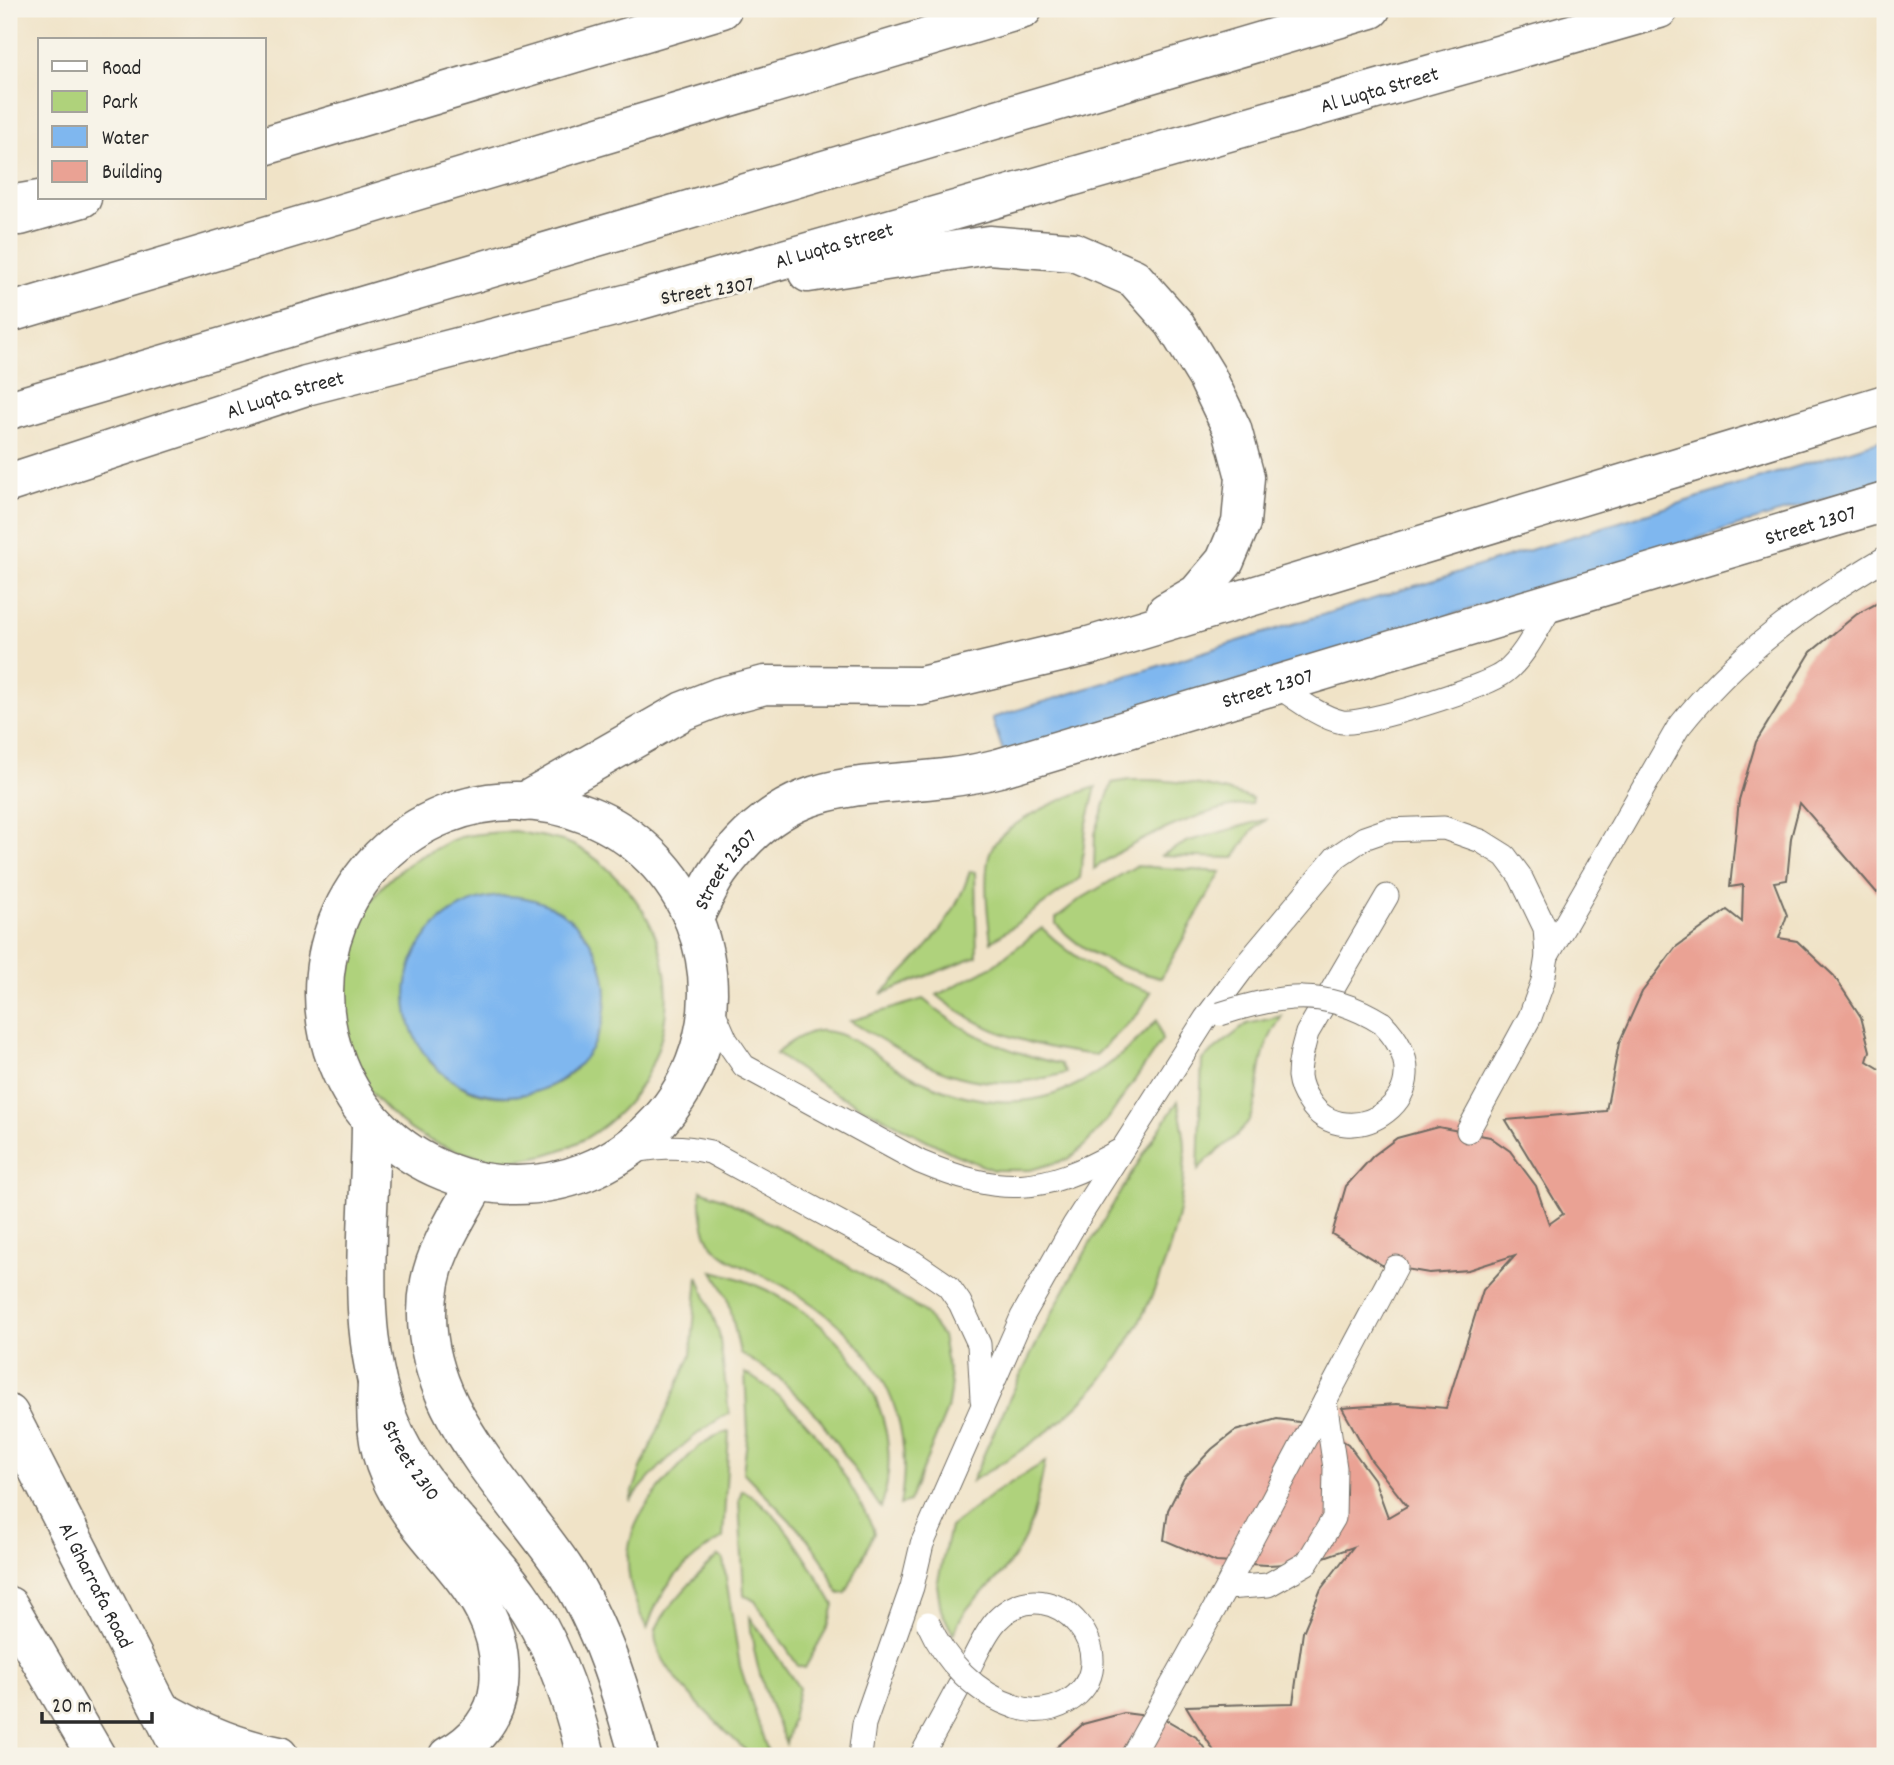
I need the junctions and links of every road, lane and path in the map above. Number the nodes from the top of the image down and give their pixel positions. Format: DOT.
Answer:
graph roads {
  1 [pos="722,9"];
  2 [pos="1023,9"];
  3 [pos="1371,9"];
  4 [pos="1659,9"];
  5 [pos="266,145"];
  6 [pos="39,200"];
  7 [pos="75,200"];
  8 [pos="9,205"];
  9 [pos="9,219"];
  10 [pos="637,301"];
  11 [pos="9,313"];
  12 [pos="1885,404"];
  13 [pos="9,410"];
  14 [pos="9,482"];
  15 [pos="1885,502"];
  16 [pos="1885,558"];
  17 [pos="1554,602"];
  18 [pos="1136,632"];
  19 [pos="1276,685"];
  20 [pos="524,802"];
  21 [pos="1387,896"];
  22 [pos="694,918"];
  23 [pos="1547,956"];
  24 [pos="709,999"];
  25 [pos="1213,1016"];
  26 [pos="371,1121"];
  27 [pos="1468,1131"];
  28 [pos="1122,1149"];
  29 [pos="623,1153"];
  30 [pos="477,1181"];
  31 [pos="1396,1267"];
  32 [pos="377,1384"];
  33 [pos="1325,1401"];
  34 [pos="982,1404"];
  35 [pos="9,1414"];
  36 [pos="915,1572"];
  37 [pos="1226,1588"];
  38 [pos="9,1606"];
  39 [pos="161,1710"];
  40 [pos="96,1756"];
  41 [pos="184,1756"];
  42 [pos="279,1756"];
  43 [pos="448,1756"];
  44 [pos="586,1756"];
  45 [pos="639,1756"];
  46 [pos="860,1756"];
  47 [pos="922,1756"];
  48 [pos="1132,1756"];
  1 -- 5 [label="main road"];
  2 -- 11 [label="main road"];
  3 -- 13 [label="main road"];
  4 -- 10 [label="main road, Al Luqta Street"];
  6 -- 8 [label="main road"];
  7 -- 9 [label="main road"];
  10 -- 14 [label="main road, Al Luqta Street"];
  10 -- 18 [label="main road, Street 2307"];
  12 -- 18 [label="main road, Street 2307"];
  15 -- 17 [label="main road, Street 2307"];
  16 -- 23 [label="lane"];
  17 -- 19 [label="main road, Street 2307"];
  17 -- 19 [label="lane"];
  18 -- 20 [label="main road, Street 2307"];
  19 -- 22 [label="main road, Street 2307"];
  20 -- 22 [label="main road"];
  20 -- 26 [label="main road"];
  21 -- 25 [label="lane, bridge"];
  22 -- 24 [label="main road"];
  23 -- 25 [label="lane"];
  23 -- 27 [label="lane"];
  24 -- 28 [label="lane"];
  24 -- 29 [label="main road"];
  25 -- 28 [label="lane"];
  26 -- 30 [label="main road"];
  26 -- 32 [label="main road, Street 2310"];
  28 -- 34 [label="lane"];
  29 -- 30 [label="main road"];
  29 -- 34 [label="lane"];
  30 -- 45 [label="main road"];
  31 -- 33 [label="lane"];
  32 -- 43 [label="main road"];
  32 -- 44 [label="main road, Street 2310"];
  33 -- 37 [label="lane"];
  33 -- 37 [label="lane"];
  34 -- 36 [label="lane"];
  35 -- 39 [label="main road, Al Gharrafa Road"];
  36 -- 46 [label="lane"];
  36 -- 47 [label="lane, bridge"];
  37 -- 48 [label="lane"];
  38 -- 40 [label="main road"];
  39 -- 41 [label="main road, Al Gharrafa Road"];
  39 -- 42 [label="main road"];
}
